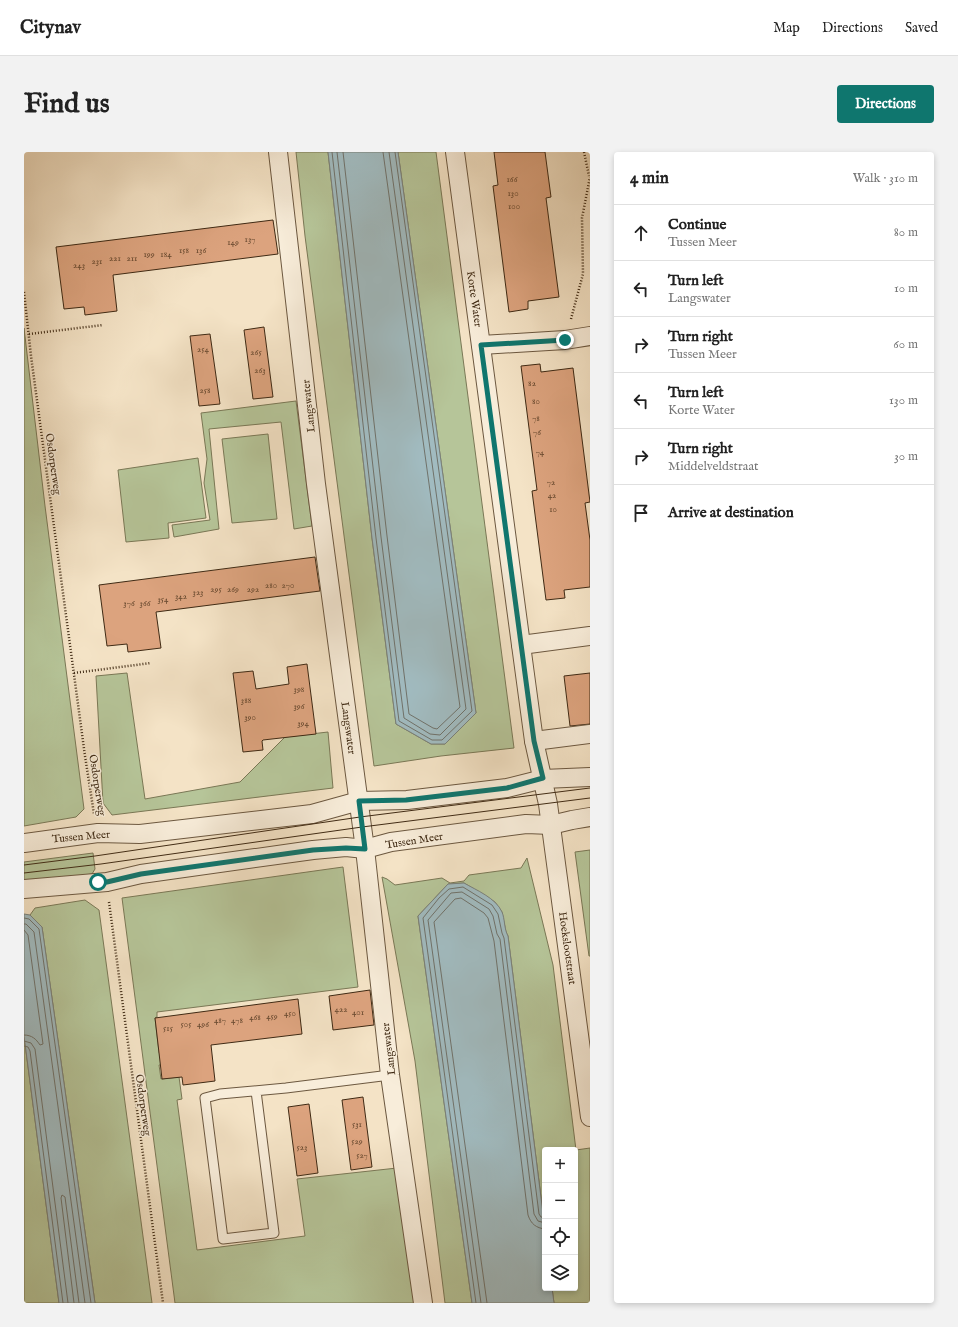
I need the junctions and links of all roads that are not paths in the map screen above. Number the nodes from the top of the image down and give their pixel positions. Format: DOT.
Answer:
graph roads {
  1 [pos="278,152"];
  2 [pos="455,152"];
  3 [pos="590,336"];
  4 [pos="481,345"];
  5 [pos="590,636"];
  6 [pos="521,645"];
  7 [pos="590,734"];
  8 [pos="534,741"];
  9 [pos="590,777"];
  10 [pos="543,778"];
  11 [pos="359,801"];
  12 [pos="590,817"];
  13 [pos="551,825"];
  14 [pos="24,843"];
  15 [pos="365,849"];
  16 [pos="24,889"];
  17 [pos="390,1075"];
  18 [pos="256,1091"];
  19 [pos="590,1117"];
  20 [pos="423,1303"];
  1 -- 11 [label="street, Langswater"];
  2 -- 4 [label="street, Korte Water"];
  3 -- 4 [label="street"];
  4 -- 6 [label="street, Korte Water"];
  5 -- 6 [label="street"];
  6 -- 8 [label="street, Korte Water"];
  7 -- 8 [label="street"];
  8 -- 10 [label="street, Korte Water"];
  9 -- 10 [label="street, Tussen Meer"];
  10 -- 11 [label="street, Tussen Meer"];
  10 -- 13 [label="street, Hoekslootstraat"];
  11 -- 14 [label="street, Tussen Meer"];
  11 -- 15 [label="street, Langswater"];
  12 -- 13 [label="street, Tussen Meer"];
  13 -- 15 [label="street, Tussen Meer"];
  13 -- 19 [label="street, Hoekslootstraat"];
  15 -- 16 [label="street, Tussen Meer"];
  15 -- 17 [label="street, Langswater"];
  17 -- 18 [label="lane"];
  17 -- 20 [label="street, Langswater"];
  18 -- 18 [label="lane"];
}
